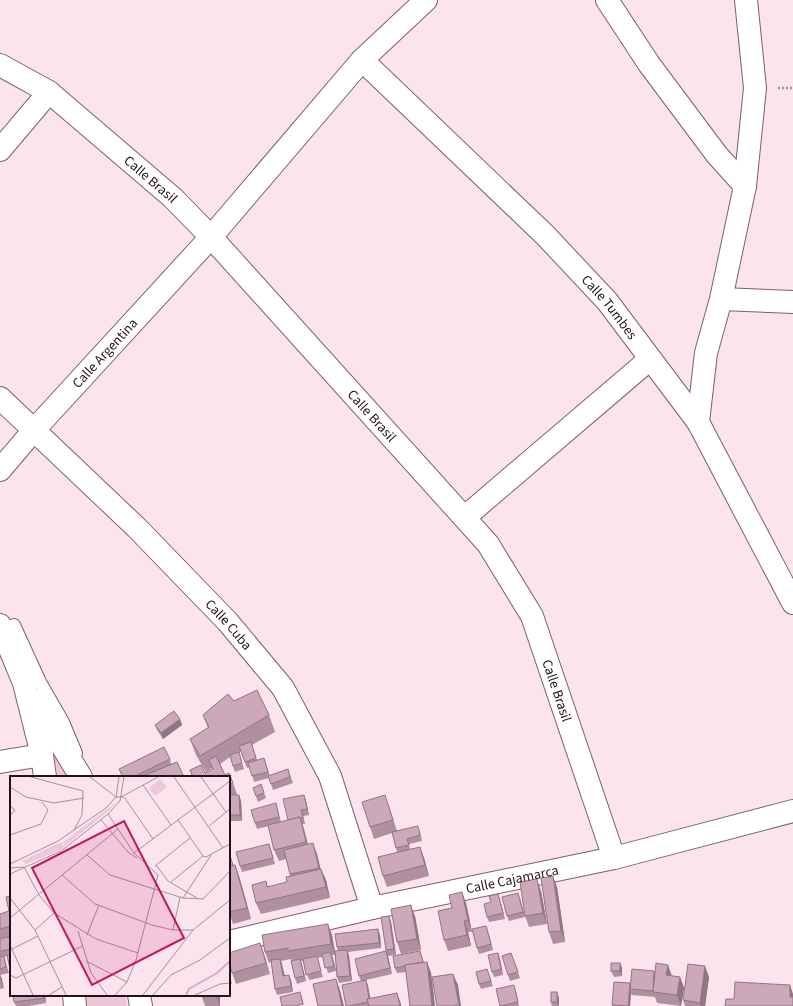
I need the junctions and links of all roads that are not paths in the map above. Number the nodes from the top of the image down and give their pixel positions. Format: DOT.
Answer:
graph roads {
  1 [pos="426,0"];
  2 [pos="607,0"];
  3 [pos="746,0"];
  4 [pos="362,60"];
  5 [pos="0,65"];
  6 [pos="49,92"];
  7 [pos="0,150"];
  8 [pos="745,186"];
  9 [pos="212,237"];
  10 [pos="721,299"];
  11 [pos="793,302"];
  12 [pos="650,359"];
  13 [pos="0,398"];
  14 [pos="698,422"];
  15 [pos="34,430"];
  16 [pos="0,470"];
  17 [pos="464,517"];
  18 [pos="793,603"];
  19 [pos="7,625"];
  20 [pos="24,683"];
  21 [pos="42,755"];
  22 [pos="0,762"];
  23 [pos="45,776"];
  24 [pos="81,776"];
  25 [pos="82,776"];
  26 [pos="793,811"];
  27 [pos="614,858"];
  28 [pos="372,908"];
  29 [pos="230,942"];
  30 [pos="74,996"];
  31 [pos="139,996"];
  32 [pos="76,1006"];
  33 [pos="141,1006"];
  1 -- 4 [label="street, Calle Argentina"];
  2 -- 8 [label="street"];
  3 -- 8 [label="street"];
  4 -- 9 [label="street, Calle Argentina"];
  4 -- 12 [label="street, Calle Tumbes"];
  5 -- 6 [label="street, Calle Brasil"];
  6 -- 7 [label="street"];
  6 -- 9 [label="street, Calle Brasil"];
  8 -- 10 [label="street"];
  9 -- 15 [label="street, Calle Argentina"];
  9 -- 17 [label="street, Calle Brasil"];
  10 -- 11 [label="street"];
  10 -- 14 [label="street"];
  12 -- 14 [label="street, Calle Tumbes"];
  12 -- 17 [label="street"];
  13 -- 15 [label="street, Calle Cuba"];
  14 -- 18 [label="street, Calle Tumbes"];
  15 -- 16 [label="street, Calle Argentina"];
  15 -- 28 [label="street, Calle Cuba"];
  17 -- 27 [label="street, Calle Brasil"];
  19 -- 20 [label="street"];
  19 -- 25 [label="lane"];
  20 -- 21 [label="street"];
  20 -- 24 [label="street"];
  21 -- 22 [label="street"];
  21 -- 23 [label="street"];
  26 -- 27 [label="street, Calle Cajamarca"];
  27 -- 28 [label="street, Calle Cajamarca"];
  28 -- 29 [label="street, Calle Cajamarca"];
  30 -- 32 [label="street"];
  31 -- 33 [label="street"];
}
